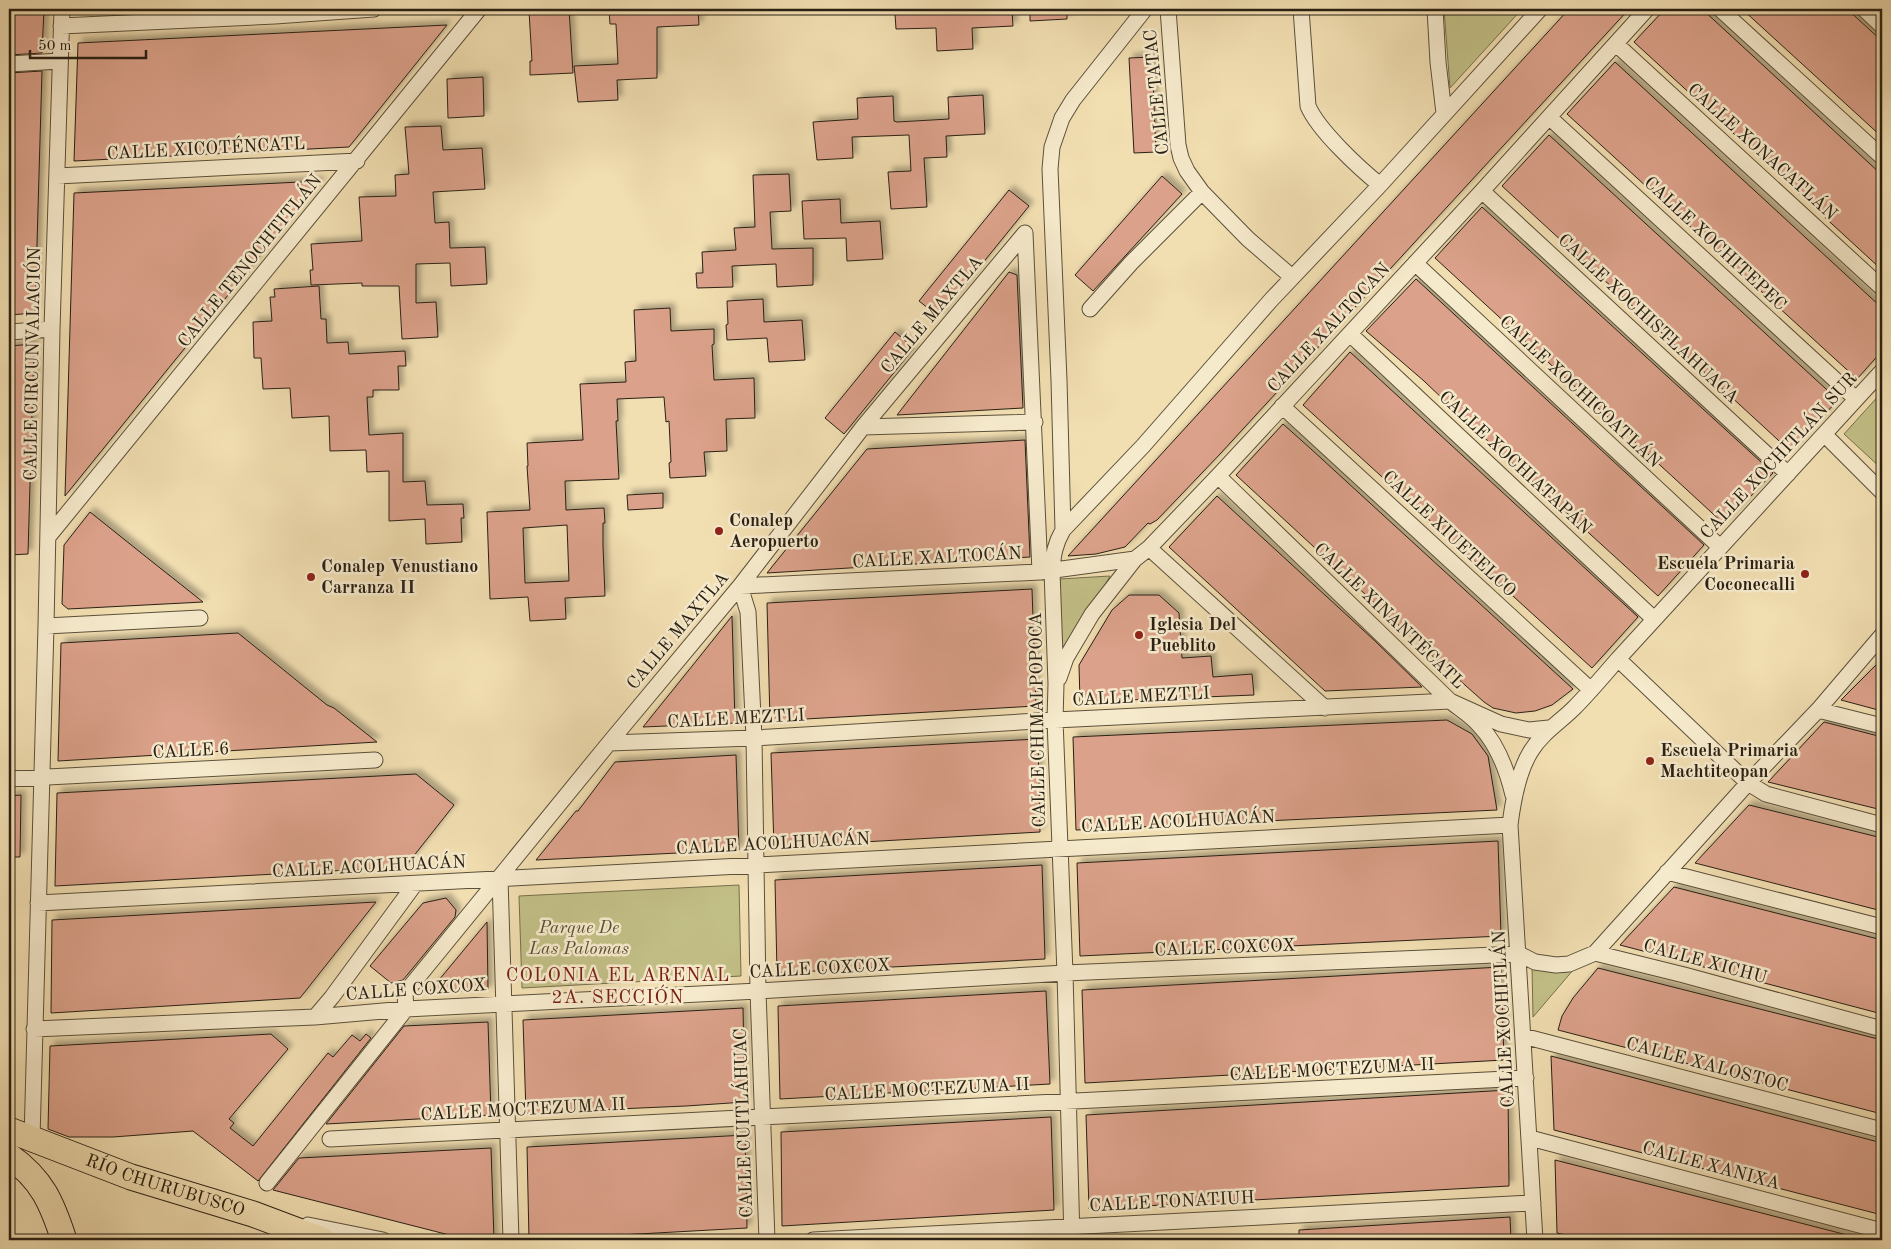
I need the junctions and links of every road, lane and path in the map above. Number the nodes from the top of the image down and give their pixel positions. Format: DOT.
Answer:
graph roads {
  1 [pos="62,9"];
  2 [pos="374,9"];
  3 [pos="479,9"];
  4 [pos="1145,9"];
  5 [pos="1168,9"];
  6 [pos="1301,9"];
  7 [pos="1435,9"];
  8 [pos="1540,9"];
  9 [pos="1647,9"];
  10 [pos="1720,9"];
  11 [pos="1864,9"];
  12 [pos="62,26"];
  13 [pos="1882,26"];
  14 [pos="1616,44"];
  15 [pos="60,61"];
  16 [pos="9,64"];
  17 [pos="1444,113"];
  18 [pos="1549,117"];
  19 [pos="1882,157"];
  20 [pos="357,160"];
  21 [pos="57,176"];
  22 [pos="1380,185"];
  23 [pos="1482,191"];
  24 [pos="1202,192"];
  25 [pos="1415,263"];
  26 [pos="1292,277"];
  27 [pos="1882,288"];
  28 [pos="1090,309"];
  29 [pos="52,329"];
  30 [pos="9,332"];
  31 [pos="1350,334"];
  32 [pos="1882,371"];
  33 [pos="1856,400"];
  34 [pos="1282,406"];
  35 [pos="1035,422"];
  36 [pos="863,427"];
  37 [pos="1825,435"];
  38 [pos="1788,474"];
  39 [pos="1218,476"];
  40 [pos="1882,492"];
  41 [pos="1063,530"];
  42 [pos="48,537"];
  43 [pos="1720,547"];
  44 [pos="1149,548"];
  45 [pos="1135,559"];
  46 [pos="1046,572"];
  47 [pos="740,586"];
  48 [pos="200,618"];
  49 [pos="1654,619"];
  50 [pos="46,626"];
  51 [pos="1882,635"];
  52 [pos="1618,659"];
  53 [pos="1056,684"];
  54 [pos="1591,690"];
  55 [pos="1450,701"];
  56 [pos="1325,708"];
  57 [pos="1818,710"];
  58 [pos="1055,720"];
  59 [pos="1882,726"];
  60 [pos="1549,728"];
  61 [pos="754,738"];
  62 [pos="609,743"];
  63 [pos="375,760"];
  64 [pos="41,777"];
  65 [pos="9,779"];
  66 [pos="1748,783"];
  67 [pos="1513,796"];
  68 [pos="1510,824"];
  69 [pos="1882,825"];
  70 [pos="1060,847"];
  71 [pos="756,864"];
  72 [pos="1667,872"];
  73 [pos="500,878"];
  74 [pos="415,884"];
  75 [pos="38,903"];
  76 [pos="1882,927"];
  77 [pos="1595,953"];
  78 [pos="1519,954"];
  79 [pos="1065,973"];
  80 [pos="758,991"];
  81 [pos="504,1003"];
  82 [pos="406,1009"];
  83 [pos="315,1016"];
  84 [pos="34,1029"];
  85 [pos="1882,1029"];
  86 [pos="1523,1036"];
  87 [pos="1526,1078"];
  88 [pos="1068,1102"];
  89 [pos="763,1116"];
  90 [pos="508,1129"];
  91 [pos="9,1130"];
  92 [pos="1882,1130"];
  93 [pos="1530,1138"];
  94 [pos="32,1139"];
  95 [pos="330,1139"];
  96 [pos="9,1156"];
  97 [pos="267,1183"];
  98 [pos="1533,1203"];
  99 [pos="253,1214"];
  100 [pos="1882,1230"];
  101 [pos="1072,1233"];
  102 [pos="64,1240"];
  103 [pos="322,1240"];
  104 [pos="383,1240"];
  105 [pos="511,1240"];
  106 [pos="767,1240"];
  107 [pos="812,1240"];
  108 [pos="1535,1240"];
  1 -- 12 [label="street, CALLE CIRCUNVALACIÓN"];
  2 -- 12 [label="street"];
  3 -- 20 [label="street, CALLE TENOCHTITLÁN"];
  4 -- 41 [label="street, CALLE CHIMALPOPOCA"];
  5 -- 24 [label="street, CALLE TATAC"];
  6 -- 22 [label="street"];
  7 -- 17 [label="street"];
  8 -- 17 [label="street"];
  9 -- 14 [label="street, CALLE XALTOCAN"];
  10 -- 19 [label="street"];
  11 -- 13 [label="street"];
  12 -- 15 [label="street, CALLE CIRCUNVALACIÓN"];
  14 -- 18 [label="street, CALLE XALTOCAN"];
  14 -- 27 [label="street, CALLE XONACATLÁN"];
  15 -- 16 [label="street"];
  15 -- 21 [label="street, CALLE CIRCUNVALACIÓN"];
  17 -- 22 [label="street"];
  18 -- 23 [label="street, CALLE XALTOCAN"];
  18 -- 33 [label="street, CALLE XOCHITEPEC"];
  20 -- 21 [label="street, CALLE XICOTÉNCATL"];
  20 -- 42 [label="street, CALLE TENOCHTITLÁN"];
  21 -- 29 [label="street, CALLE CIRCUNVALACIÓN"];
  22 -- 26 [label="street"];
  23 -- 25 [label="street, CALLE XALTOCAN"];
  23 -- 38 [label="street, CALLE XOCHISTLAHUACA"];
  24 -- 26 [label="street, CALLE TATAC"];
  24 -- 28 [label="street"];
  25 -- 31 [label="street, CALLE XALTOCAN"];
  25 -- 43 [label="street, CALLE XOCHICOATLÁN"];
  26 -- 41 [label="street"];
  29 -- 30 [label="street"];
  29 -- 42 [label="street, CALLE CIRCUNVALACIÓN"];
  31 -- 34 [label="street, CALLE XALTOCAN"];
  31 -- 49 [label="street, CALLE XOCHIATAPÁN"];
  32 -- 33 [label="street, CALLE XOCHITLÁN SUR"];
  33 -- 37 [label="street, CALLE XOCHITLÁN SUR"];
  34 -- 39 [label="street, CALLE XALTOCAN"];
  34 -- 54 [label="street, CALLE XIUETELCO"];
  35 -- 36 [label="street"];
  35 -- 36 [label="street, CALLE MAXTLA"];
  35 -- 46 [label="street"];
  36 -- 47 [label="street, CALLE MAXTLA"];
  37 -- 38 [label="street, CALLE XOCHITLÁN SUR"];
  37 -- 40 [label="street"];
  38 -- 43 [label="street, CALLE XOCHITLÁN SUR"];
  39 -- 44 [label="street, CALLE XALTOCAN"];
  39 -- 55 [label="street, CALLE XINANTÉCATL"];
  41 -- 46 [label="street, CALLE CHIMALPOPOCA"];
  42 -- 50 [label="street, CALLE CIRCUNVALACIÓN"];
  43 -- 49 [label="street, CALLE XOCHITLÁN SUR"];
  44 -- 45 [label="street, CALLE XALTOCAN"];
  44 -- 56 [label="street"];
  45 -- 46 [label="street, CALLE XALTOCÁN"];
  45 -- 53 [label="street, CALLE XALTOCAN"];
  46 -- 47 [label="street, CALLE XALTOCÁN"];
  46 -- 53 [label="street, CALLE CHIMALPOPOCA"];
  47 -- 61 [label="street, CALLE CUITLÁHUAC"];
  47 -- 62 [label="street, CALLE MAXTLA"];
  48 -- 50 [label="street"];
  49 -- 52 [label="street, CALLE XOCHITLÁN SUR"];
  50 -- 64 [label="street, CALLE CIRCUNVALACIÓN"];
  51 -- 57 [label="street"];
  52 -- 54 [label="street, CALLE XOCHITLÁN SUR"];
  52 -- 66 [label="street"];
  53 -- 58 [label="street, CALLE CHIMALPOPOCA"];
  54 -- 60 [label="street, CALLE XOCHITLÁN SUR"];
  55 -- 56 [label="street, CALLE MEZTLI"];
  55 -- 60 [label="street, CALLE MEZTLI"];
  55 -- 67 [label="street, CALLE XINANTÉCATL"];
  56 -- 58 [label="street, CALLE MEZTLI"];
  57 -- 59 [label="street"];
  57 -- 66 [label="street"];
  58 -- 61 [label="street, CALLE MEZTLI"];
  58 -- 70 [label="street, CALLE CHIMALPOPOCA"];
  60 -- 67 [label="street, CALLE XOCHITLÁN SUR"];
  61 -- 62 [label="street, CALLE MEZTLI"];
  61 -- 71 [label="street, CALLE CUITLÁHUAC"];
  62 -- 73 [label="street, CALLE MAXTLA"];
  63 -- 64 [label="street, CALLE 6"];
  64 -- 65 [label="street, CALLE 6"];
  64 -- 75 [label="street, CALLE CIRCUNVALACIÓN"];
  66 -- 69 [label="street"];
  66 -- 72 [label="street"];
  67 -- 68 [label="street, CALLE XOCHITLÁN"];
  68 -- 70 [label="street, CALLE ACOLHUACÁN"];
  68 -- 78 [label="street, CALLE XOCHITLÁN"];
  70 -- 71 [label="street, CALLE ACOLHUACÁN"];
  70 -- 79 [label="street, CALLE CHIMALPOPOCA"];
  71 -- 73 [label="street, CALLE ACOLHUACÁN"];
  71 -- 80 [label="street, CALLE CUITLÁHUAC"];
  72 -- 76 [label="street"];
  72 -- 77 [label="street"];
  73 -- 74 [label="street, CALLE ACOLHUACÁN"];
  73 -- 81 [label="street"];
  73 -- 82 [label="street, CALLE MAXTLA"];
  74 -- 75 [label="street, CALLE ACOLHUACÁN"];
  74 -- 83 [label="street"];
  75 -- 84 [label="street, CALLE CIRCUNVALACIÓN"];
  77 -- 78 [label="street"];
  77 -- 85 [label="street, CALLE XICHU"];
  78 -- 79 [label="street, CALLE COXCOX"];
  78 -- 86 [label="street, CALLE XOCHITLÁN"];
  79 -- 80 [label="street, CALLE COXCOX"];
  79 -- 88 [label="street, CALLE CHIMALPOPOCA"];
  80 -- 81 [label="street, CALLE COXCOX"];
  80 -- 89 [label="street, CALLE CUITLÁHUAC"];
  81 -- 82 [label="street, CALLE COXCOX"];
  81 -- 90 [label="street"];
  82 -- 83 [label="street, CALLE COXCOX"];
  82 -- 97 [label="street"];
  83 -- 84 [label="street, CALLE COXCOX"];
  84 -- 94 [label="street, CALLE CIRCUNVALACIÓN"];
  86 -- 87 [label="street, CALLE XOCHITLÁN"];
  86 -- 92 [label="street, CALLE XALOSTOC"];
  87 -- 88 [label="street, CALLE MOCTEZUMA II"];
  87 -- 93 [label="street, CALLE XOCHITLÁN"];
  88 -- 89 [label="street, CALLE MOCTEZUMA II"];
  88 -- 101 [label="street, CALLE CHIMALPOPOCA"];
  89 -- 90 [label="street, CALLE MOCTEZUMA II"];
  89 -- 106 [label="street, CALLE CUITLÁHUAC"];
  90 -- 95 [label="street, CALLE MOCTEZUMA II"];
  90 -- 105 [label="street"];
  91 -- 94 [label="main road, RÍO CHURUBUSCO"];
  93 -- 98 [label="street, CALLE XOCHITLÁN"];
  93 -- 100 [label="street, CALLE XANIXA"];
  94 -- 99 [label="main road, RÍO CHURUBUSCO"];
  96 -- 102 [label="main road"];
  98 -- 101 [label="street, CALLE TONATIUH"];
  98 -- 108 [label="street, CALLE XOCHITLÁN"];
  99 -- 103 [label="main road, RÍO CHURUBUSCO"];
  99 -- 104 [label="street"];
  101 -- 107 [label="street, CALLE TONATIUH"];
}
